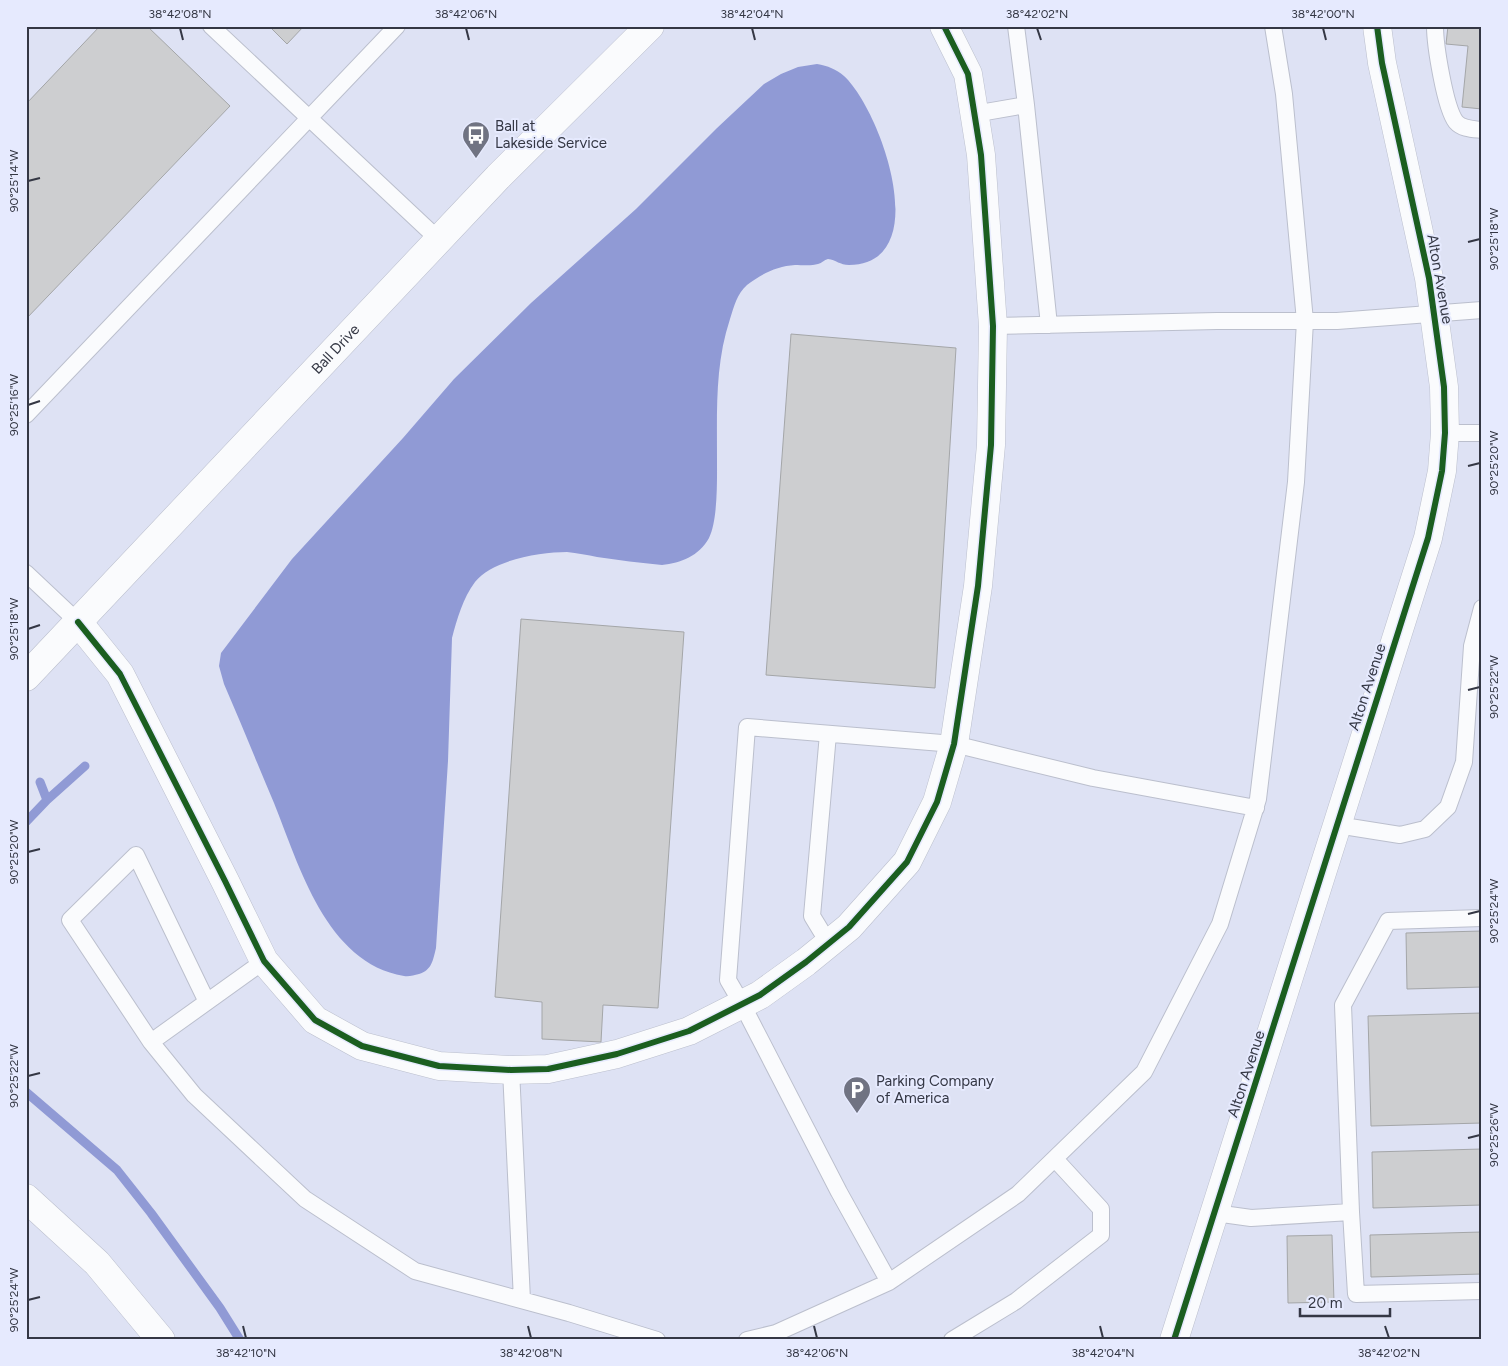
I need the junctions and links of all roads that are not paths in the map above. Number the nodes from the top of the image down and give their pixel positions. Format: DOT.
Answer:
graph roads {
  1 [pos="212,26"];
  2 [pos="397,26"];
  3 [pos="650,26"];
  4 [pos="944,26"];
  5 [pos="1016,26"];
  6 [pos="1273,26"];
  7 [pos="1377,26"];
  8 [pos="1435,26"];
  9 [pos="1026,105"];
  10 [pos="974,114"];
  11 [pos="310,118"];
  12 [pos="1482,130"];
  13 [pos="439,240"];
  14 [pos="1482,310"];
  15 [pos="1434,314"];
  16 [pos="1306,320"];
  17 [pos="1049,325"];
  18 [pos="993,326"];
  19 [pos="26,415"];
  20 [pos="1445,433"];
  21 [pos="1482,433"];
  22 [pos="26,574"];
  23 [pos="1482,608"];
  24 [pos="78,622"];
  25 [pos="26,677"];
  26 [pos="828,734"];
  27 [pos="954,744"];
  28 [pos="1256,808"];
  29 [pos="1337,825"];
  30 [pos="1482,918"];
  31 [pos="829,944"];
  32 [pos="264,961"];
  33 [pos="207,1002"];
  34 [pos="742,1004"];
  35 [pos="151,1042"];
  36 [pos="511,1070"];
  37 [pos="1055,1159"];
  38 [pos="26,1198"];
  39 [pos="1215,1212"];
  40 [pos="1351,1212"];
  41 [pos="889,1282"];
  42 [pos="1482,1291"];
  43 [pos="522,1300"];
  44 [pos="792,1333"];
  45 [pos="161,1340"];
  46 [pos="657,1340"];
  47 [pos="746,1340"];
  48 [pos="952,1340"];
  49 [pos="1174,1340"];
  1 -- 11 [label="lane"];
  2 -- 11 [label="lane"];
  3 -- 13 [label="street, Ball Drive"];
  4 -- 10 [label="street"];
  5 -- 9 [label="lane"];
  6 -- 16 [label="lane"];
  7 -- 15 [label="street, Alton Avenue"];
  8 -- 12 [label="lane"];
  9 -- 10 [label="lane"];
  9 -- 17 [label="lane"];
  10 -- 18 [label="street"];
  11 -- 13 [label="lane"];
  11 -- 19 [label="lane"];
  13 -- 24 [label="street, Ball Drive"];
  14 -- 15 [label="lane"];
  15 -- 16 [label="lane"];
  15 -- 20 [label="street, Alton Avenue"];
  16 -- 17 [label="lane"];
  16 -- 28 [label="lane"];
  17 -- 18 [label="lane"];
  18 -- 27 [label="street"];
  20 -- 21 [label="lane"];
  20 -- 29 [label="street, Alton Avenue"];
  22 -- 24 [label="lane"];
  23 -- 29 [label="lane"];
  24 -- 25 [label="street, Ball Drive"];
  24 -- 32 [label="street"];
  26 -- 27 [label="lane"];
  26 -- 31 [label="lane"];
  26 -- 34 [label="lane"];
  27 -- 28 [label="lane"];
  27 -- 31 [label="street"];
  28 -- 37 [label="lane"];
  29 -- 39 [label="street, Alton Avenue"];
  30 -- 40 [label="lane"];
  31 -- 34 [label="street"];
  32 -- 33 [label="lane"];
  32 -- 36 [label="street"];
  33 -- 35 [label="lane"];
  33 -- 35 [label="lane"];
  34 -- 36 [label="street"];
  34 -- 41 [label="lane"];
  35 -- 43 [label="lane"];
  36 -- 43 [label="lane"];
  37 -- 41 [label="lane"];
  37 -- 48 [label="lane"];
  38 -- 45 [label="street"];
  39 -- 40 [label="lane"];
  39 -- 49 [label="street, Alton Avenue"];
  40 -- 42 [label="lane"];
  41 -- 44 [label="lane"];
  43 -- 46 [label="lane"];
  44 -- 47 [label="lane"];
}
